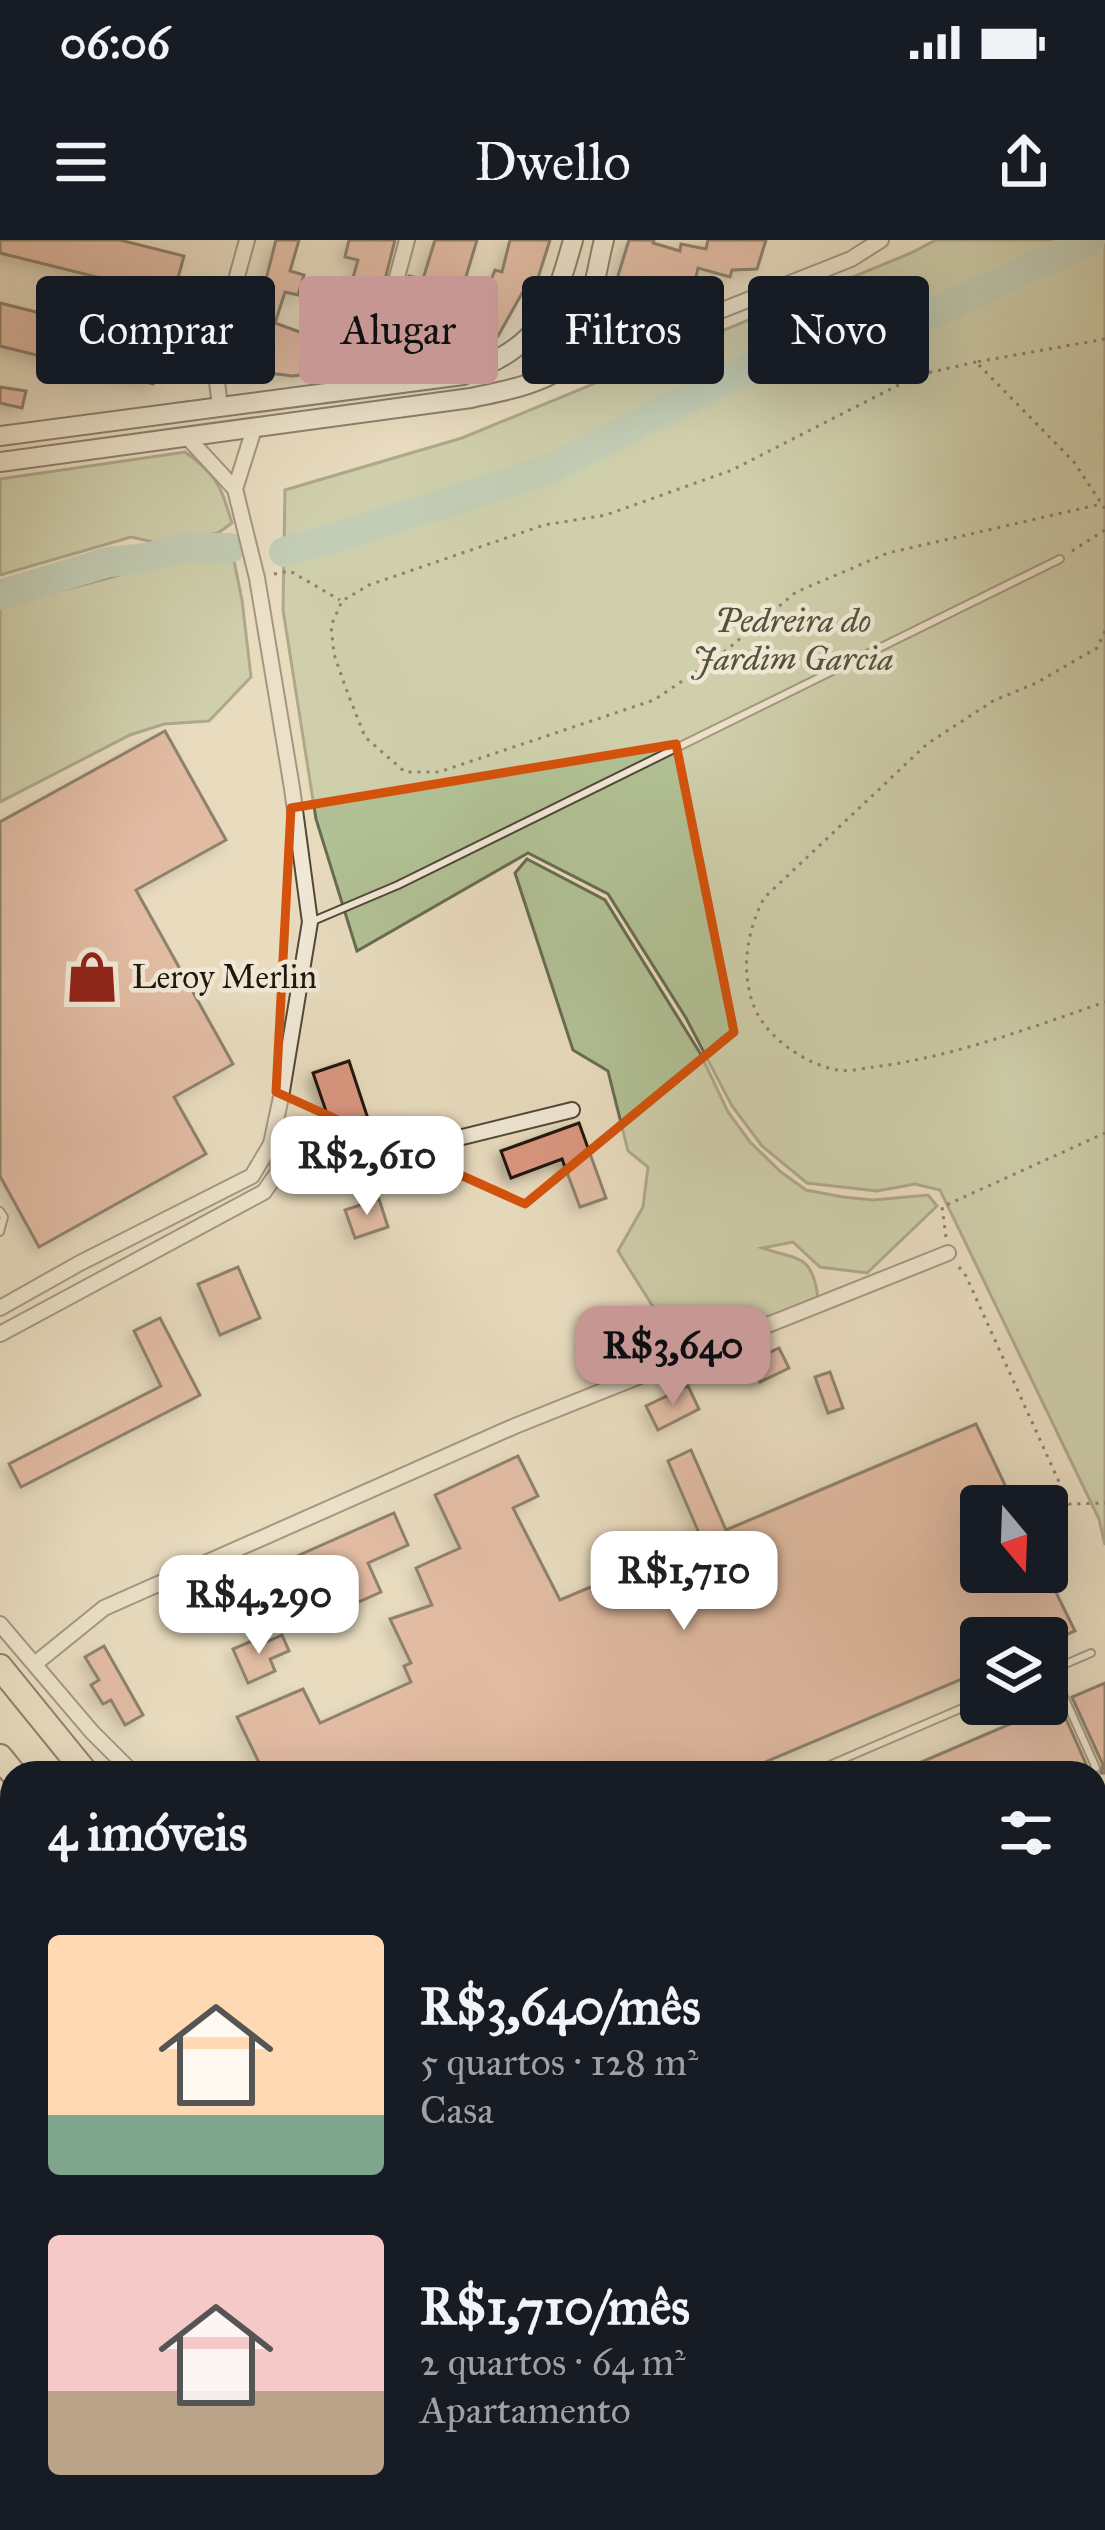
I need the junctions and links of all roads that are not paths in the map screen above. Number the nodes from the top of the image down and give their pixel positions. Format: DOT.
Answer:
graph roads {
  1 [pos="247,240"];
  2 [pos="407,240"];
  3 [pos="573,240"];
  4 [pos="604,240"];
  5 [pos="881,240"];
  6 [pos="563,276"];
  7 [pos="595,276"];
  8 [pos="724,308"];
  9 [pos="522,341"];
  10 [pos="523,384"];
  11 [pos="367,389"];
  12 [pos="220,407"];
  13 [pos="88,424"];
  14 [pos="254,429"];
  15 [pos="0,436"];
  16 [pos="188,438"];
  17 [pos="91,451"];
  18 [pos="0,462"];
  19 [pos="235,489"];
  20 [pos="1060,559"];
  21 [pos="310,922"];
  22 [pos="572,1110"];
  23 [pos="271,1144"];
  24 [pos="262,1162"];
  25 [pos="282,1166"];
  26 [pos="0,1211"];
  27 [pos="0,1232"];
  28 [pos="948,1253"];
  29 [pos="0,1308"];
  30 [pos="0,1334"];
  31 [pos="0,1624"];
  32 [pos="1090,1653"];
  33 [pos="36,1663"];
  34 [pos="1068,1663"];
  35 [pos="0,1667"];
  36 [pos="0,1689"];
  37 [pos="960,1709"];
  38 [pos="1068,1709"];
  39 [pos="56,1761"];
  40 [pos="76,1761"];
  41 [pos="121,1761"];
  42 [pos="839,1761"];
  43 [pos="1093,1761"];
  1 -- 12 [label="street"];
  2 -- 11 [label="street"];
  3 -- 6 [label="street"];
  4 -- 7 [label="street"];
  5 -- 8 [label="street"];
  9 -- 11 [label="street"];
  10 -- 14 [label="street"];
  11 -- 12 [label="street"];
  12 -- 13 [label="street"];
  13 -- 15 [label="street"];
  13 -- 17 [label="street"];
  14 -- 16 [label="street"];
  14 -- 19 [label="street"];
  16 -- 17 [label="street"];
  16 -- 19 [label="street"];
  17 -- 18 [label="street"];
  19 -- 21 [label="street"];
  20 -- 21 [label="lane"];
  21 -- 23 [label="street"];
  22 -- 25 [label="street"];
  23 -- 24 [label="street"];
  23 -- 25 [label="street"];
  24 -- 25 [label="street"];
  24 -- 29 [label="street"];
  25 -- 30 [label="street"];
  26 -- 27 [label="lane"];
  28 -- 33 [label="street"];
  31 -- 33 [label="street"];
  32 -- 34 [label="lane"];
  33 -- 41 [label="street"];
  35 -- 40 [label="highway"];
  36 -- 39 [label="highway"];
  37 -- 42 [label="lane"];
  38 -- 43 [label="lane"];
}
